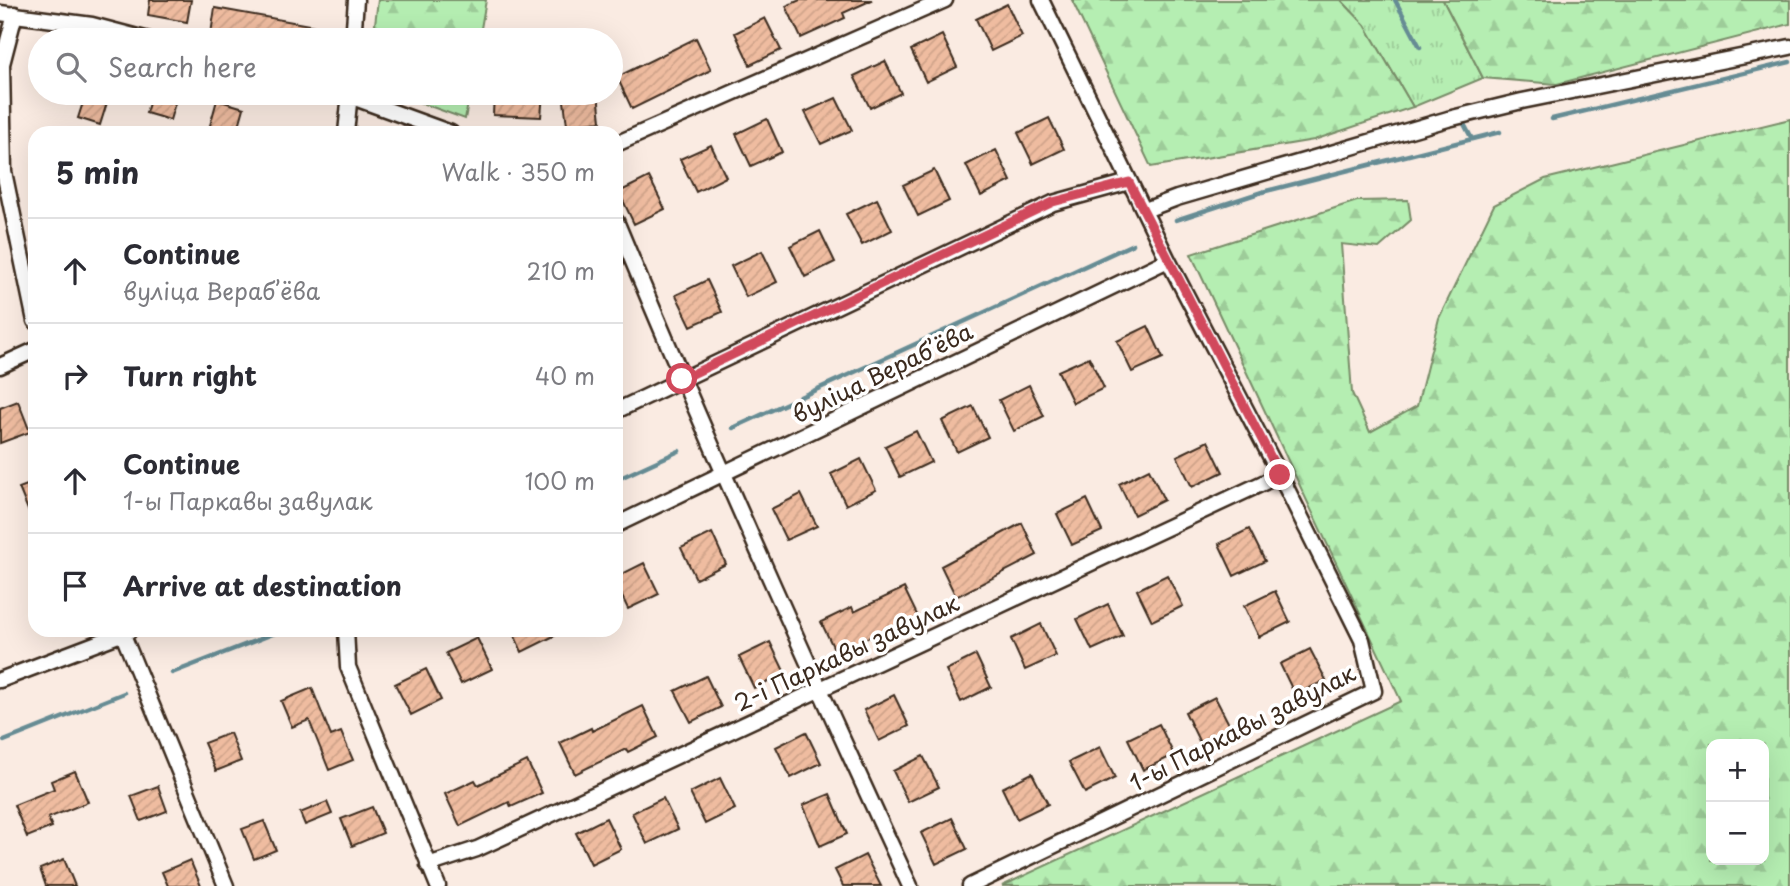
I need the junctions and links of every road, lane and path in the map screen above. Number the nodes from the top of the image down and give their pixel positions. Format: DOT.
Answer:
graph roads {
  1 [pos="356,0"];
  2 [pos="945,0"];
  3 [pos="1041,0"];
  4 [pos="8,13"];
  5 [pos="103,28"];
  6 [pos="355,28"];
  7 [pos="1790,47"];
  8 [pos="347,105"];
  9 [pos="376,105"];
  10 [pos="346,126"];
  11 [pos="432,126"];
  12 [pos="623,141"];
  13 [pos="1129,182"];
  14 [pos="1145,210"];
  15 [pos="623,238"];
  16 [pos="1168,260"];
  17 [pos="28,287"];
  18 [pos="28,353"];
  19 [pos="0,366"];
  20 [pos="682,379"];
  21 [pos="623,408"];
  22 [pos="725,473"];
  23 [pos="1280,475"];
  24 [pos="623,522"];
  25 [pos="110,637"];
  26 [pos="127,637"];
  27 [pos="346,637"];
  28 [pos="0,680"];
  29 [pos="819,690"];
  30 [pos="428,865"];
  31 [pos="226,886"];
  32 [pos="438,886"];
  33 [pos="910,886"];
  34 [pos="970,886"];
  1 -- 6 [label="street"];
  2 -- 12 [label="street"];
  3 -- 13 [label="street, 1-ы Паркавы завулак"];
  4 -- 5 [label="street"];
  4 -- 17 [label="street"];
  7 -- 14 [label="street"];
  8 -- 10 [label="street"];
  9 -- 11 [label="street"];
  13 -- 14 [label="street, 1-ы Паркавы завулак"];
  13 -- 20 [label="street"];
  14 -- 16 [label="street, 1-ы Паркавы завулак"];
  15 -- 20 [label="street"];
  16 -- 22 [label="street, вуліца Верабʼёва"];
  16 -- 23 [label="street, 1-ы Паркавы завулак"];
  18 -- 19 [label="street"];
  20 -- 21 [label="street"];
  20 -- 22 [label="street"];
  22 -- 24 [label="street, вуліца Верабʼёва"];
  22 -- 29 [label="street"];
  23 -- 29 [label="street, 2-і Паркавы завулак"];
  23 -- 34 [label="street, 1-ы Паркавы завулак"];
  25 -- 28 [label="street"];
  26 -- 31 [label="street"];
  27 -- 30 [label="street"];
  29 -- 30 [label="street, 2-і Паркавы завулак"];
  29 -- 33 [label="street"];
  30 -- 32 [label="street"];
}
